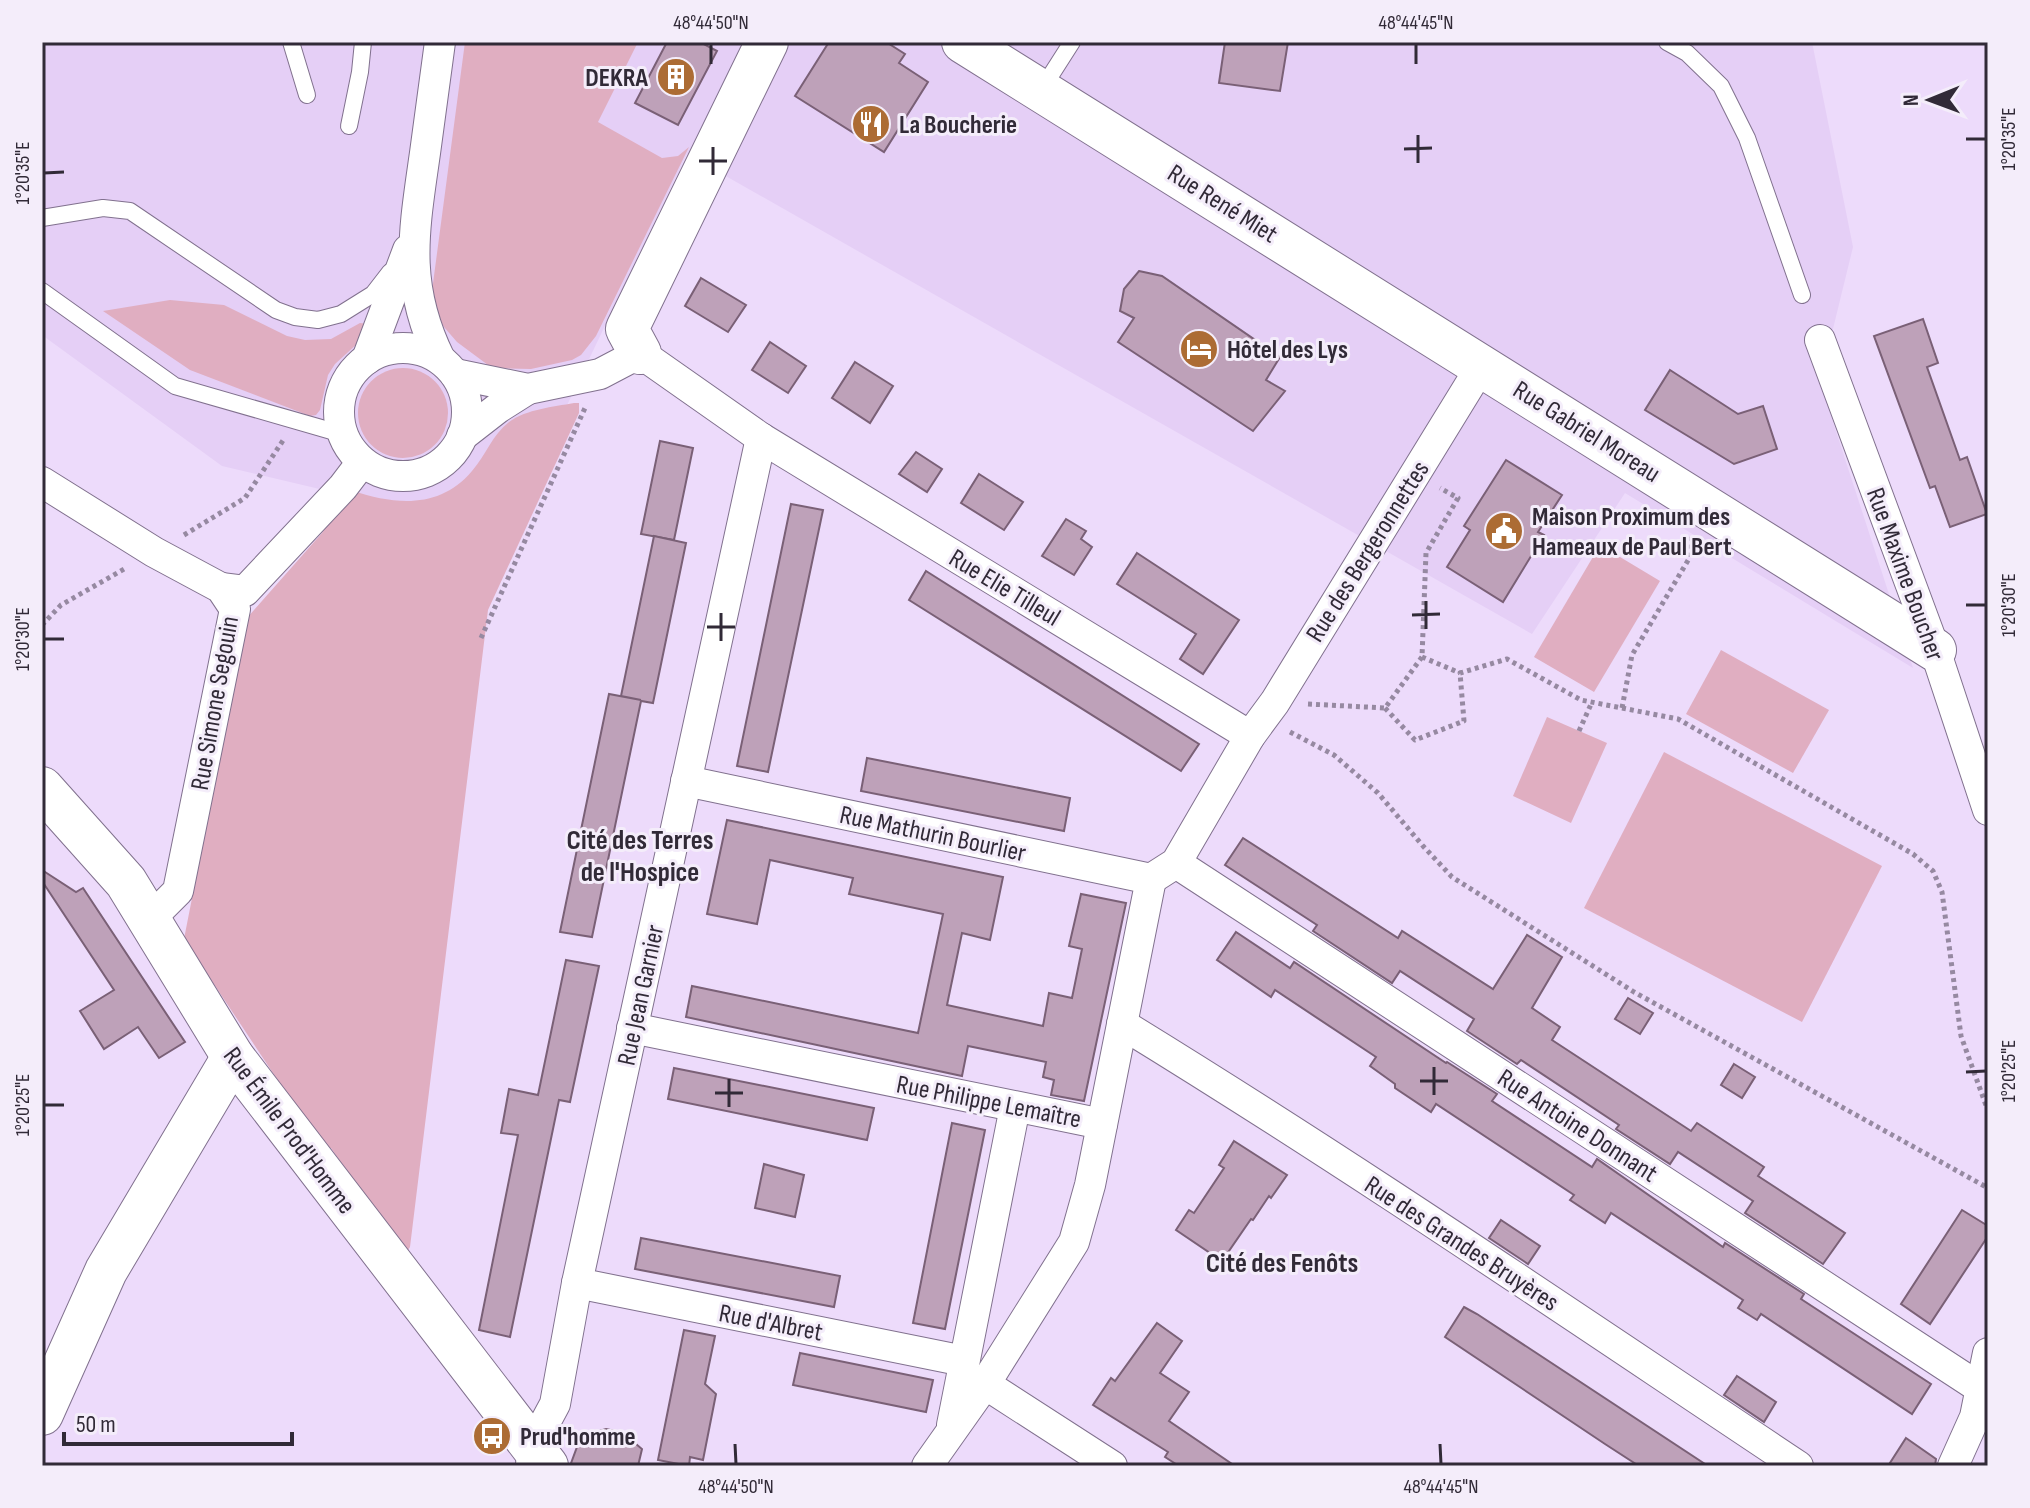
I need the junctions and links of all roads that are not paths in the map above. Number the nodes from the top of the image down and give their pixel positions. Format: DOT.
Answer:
graph roads {
  1 [pos="291,42"];
  2 [pos="363,42"];
  3 [pos="440,42"];
  4 [pos="767,42"];
  5 [pos="963,42"];
  6 [pos="1072,42"];
  7 [pos="1667,42"];
  8 [pos="1041,90"];
  9 [pos="307,95"];
  10 [pos="349,126"];
  11 [pos="42,218"];
  12 [pos="413,236"];
  13 [pos="42,291"];
  14 [pos="1802,295"];
  15 [pos="1820,340"];
  16 [pos="640,353"];
  17 [pos="367,359"];
  18 [pos="1482,365"];
  19 [pos="447,367"];
  20 [pos="528,389"];
  21 [pos="342,434"];
  22 [pos="462,436"];
  23 [pos="761,438"];
  24 [pos="362,462"];
  25 [pos="42,482"];
  26 [pos="221,588"];
  27 [pos="1935,650"];
  28 [pos="1263,719"];
  29 [pos="686,781"];
  30 [pos="42,788"];
  31 [pos="1988,810"];
  32 [pos="1164,871"];
  33 [pos="149,920"];
  34 [pos="1122,1024"];
  35 [pos="632,1028"];
  36 [pos="233,1057"];
  37 [pos="1015,1107"];
  38 [pos="1102,1124"];
  39 [pos="577,1283"];
  40 [pos="1988,1353"];
  41 [pos="964,1361"];
  42 [pos="985,1384"];
  43 [pos="1980,1388"];
  44 [pos="42,1414"];
  45 [pos="942,1455"];
  46 [pos="538,1463"];
  47 [pos="1112,1466"];
  48 [pos="1798,1466"];
  49 [pos="1953,1466"];
  1 -- 9 [label="lane"];
  2 -- 10 [label="lane"];
  3 -- 12 [label="street"];
  4 -- 16 [label="street"];
  5 -- 8 [label="street, Rue René Miet"];
  6 -- 8 [label="lane"];
  7 -- 14 [label="lane"];
  8 -- 18 [label="street, Rue René Miet"];
  11 -- 12 [label="lane"];
  12 -- 17 [label="street"];
  12 -- 19 [label="street"];
  13 -- 21 [label="lane"];
  15 -- 27 [label="street, Rue Maxime Boucher"];
  16 -- 20 [label="street"];
  16 -- 23 [label="street, Rue Elie Tilleul"];
  17 -- 19 [label="street"];
  17 -- 21 [label="street"];
  18 -- 27 [label="street, Rue Gabriel Moreau"];
  18 -- 28 [label="street, Rue des Bergeronnettes"];
  19 -- 20 [label="street"];
  19 -- 22 [label="street"];
  20 -- 22 [label="street"];
  21 -- 24 [label="street"];
  22 -- 24 [label="street"];
  23 -- 28 [label="street, Rue Elie Tilleul"];
  23 -- 29 [label="street, Rue Jean Garnier"];
  24 -- 26 [label="street"];
  25 -- 26 [label="street, Rue Simone Segouin"];
  26 -- 33 [label="street, Rue Simone Segouin"];
  27 -- 31 [label="street, Rue Maxime Boucher"];
  28 -- 32 [label="street"];
  29 -- 32 [label="street, Rue Mathurin Bourlier"];
  29 -- 35 [label="street, Rue Jean Garnier"];
  30 -- 33 [label="street, Rue Émile Prod'Homme"];
  32 -- 34 [label="street, Rue Philippe Lemaître"];
  32 -- 43 [label="street, Rue Antoine Donnant"];
  33 -- 36 [label="street, Rue Émile Prod'Homme"];
  34 -- 38 [label="street, Rue Philippe Lemaître"];
  34 -- 48 [label="street, Rue des Grandes Bruyères"];
  35 -- 37 [label="street, Rue Philippe Lemaître"];
  35 -- 39 [label="street, Rue Jean Garnier"];
  36 -- 44 [label="street"];
  36 -- 46 [label="street, Rue Émile Prod'Homme"];
  37 -- 38 [label="street, Rue Philippe Lemaître"];
  37 -- 41 [label="street"];
  38 -- 42 [label="street"];
  39 -- 41 [label="street, Rue d'Albret"];
  39 -- 46 [label="street, Rue Jean Garnier"];
  40 -- 43 [label="street"];
  41 -- 45 [label="street"];
  42 -- 45 [label="street"];
  42 -- 47 [label="street"];
  43 -- 49 [label="street"];
}
